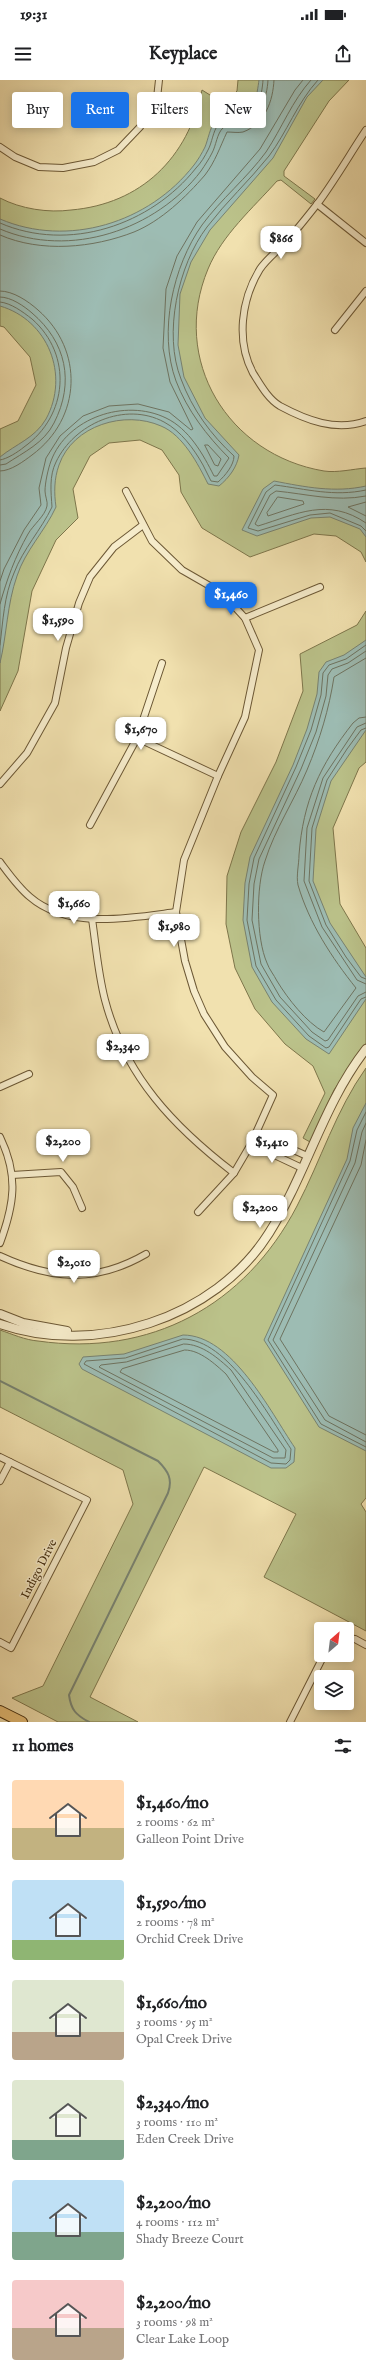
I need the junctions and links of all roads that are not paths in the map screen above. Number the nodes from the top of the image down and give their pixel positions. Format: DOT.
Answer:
graph roads {
  1 [pos="159,80"];
  2 [pos="366,130"];
  3 [pos="0,147"];
  4 [pos="317,204"];
  5 [pos="366,243"];
  6 [pos="366,291"];
  7 [pos="335,330"];
  8 [pos="366,421"];
  9 [pos="126,491"];
  10 [pos="144,525"];
  11 [pos="320,587"];
  12 [pos="245,618"];
  13 [pos="162,663"];
  14 [pos="138,738"];
  15 [pos="218,776"];
  16 [pos="0,784"];
  17 [pos="90,825"];
  18 [pos="0,862"];
  19 [pos="3,872"];
  20 [pos="176,912"];
  21 [pos="92,919"];
  22 [pos="366,1049"];
  23 [pos="29,1074"];
  24 [pos="0,1087"];
  25 [pos="256,1133"];
  26 [pos="0,1137"];
  27 [pos="251,1144"];
  28 [pos="307,1156"];
  29 [pos="302,1168"];
  30 [pos="234,1173"];
  31 [pos="12,1175"];
  32 [pos="82,1208"];
  33 [pos="198,1212"];
  34 [pos="0,1243"];
  35 [pos="146,1254"];
  36 [pos="0,1256"];
  37 [pos="0,1314"];
  38 [pos="0,1324"];
  39 [pos="82,1334"];
  40 [pos="0,1457"];
  41 [pos="10,1462"];
  42 [pos="0,1481"];
  43 [pos="354,1639"];
  44 [pos="0,1642"];
  45 [pos="366,1645"];
  46 [pos="320,1662"];
  47 [pos="0,1711"];
  48 [pos="22,1722"];
  49 [pos="290,1722"];
  1 -- 3 [label="street"];
  2 -- 4 [label="street"];
  4 -- 5 [label="street"];
  4 -- 8 [label="street"];
  6 -- 7 [label="street"];
  9 -- 10 [label="street"];
  10 -- 12 [label="street"];
  10 -- 16 [label="street"];
  11 -- 12 [label="street"];
  12 -- 15 [label="street"];
  13 -- 14 [label="street"];
  14 -- 15 [label="street"];
  14 -- 17 [label="street"];
  15 -- 20 [label="street"];
  18 -- 19 [label="street"];
  19 -- 21 [label="street"];
  20 -- 21 [label="street"];
  20 -- 25 [label="street"];
  21 -- 30 [label="street"];
  22 -- 28 [label="street"];
  23 -- 24 [label="street"];
  25 -- 27 [label="street"];
  25 -- 28 [label="street"];
  26 -- 31 [label="street"];
  27 -- 29 [label="street"];
  27 -- 30 [label="street"];
  28 -- 29 [label="street"];
  29 -- 39 [label="street"];
  30 -- 33 [label="street"];
  31 -- 32 [label="street"];
  31 -- 34 [label="street"];
  35 -- 36 [label="street"];
  37 -- 39 [label="street"];
  38 -- 39 [label="street"];
  40 -- 41 [label="street"];
  41 -- 42 [label="street"];
  41 -- 44 [label="street, Indigo Drive"];
  43 -- 45 [label="street"];
  46 -- 49 [label="street"];
  47 -- 48 [label="main road"];
}
